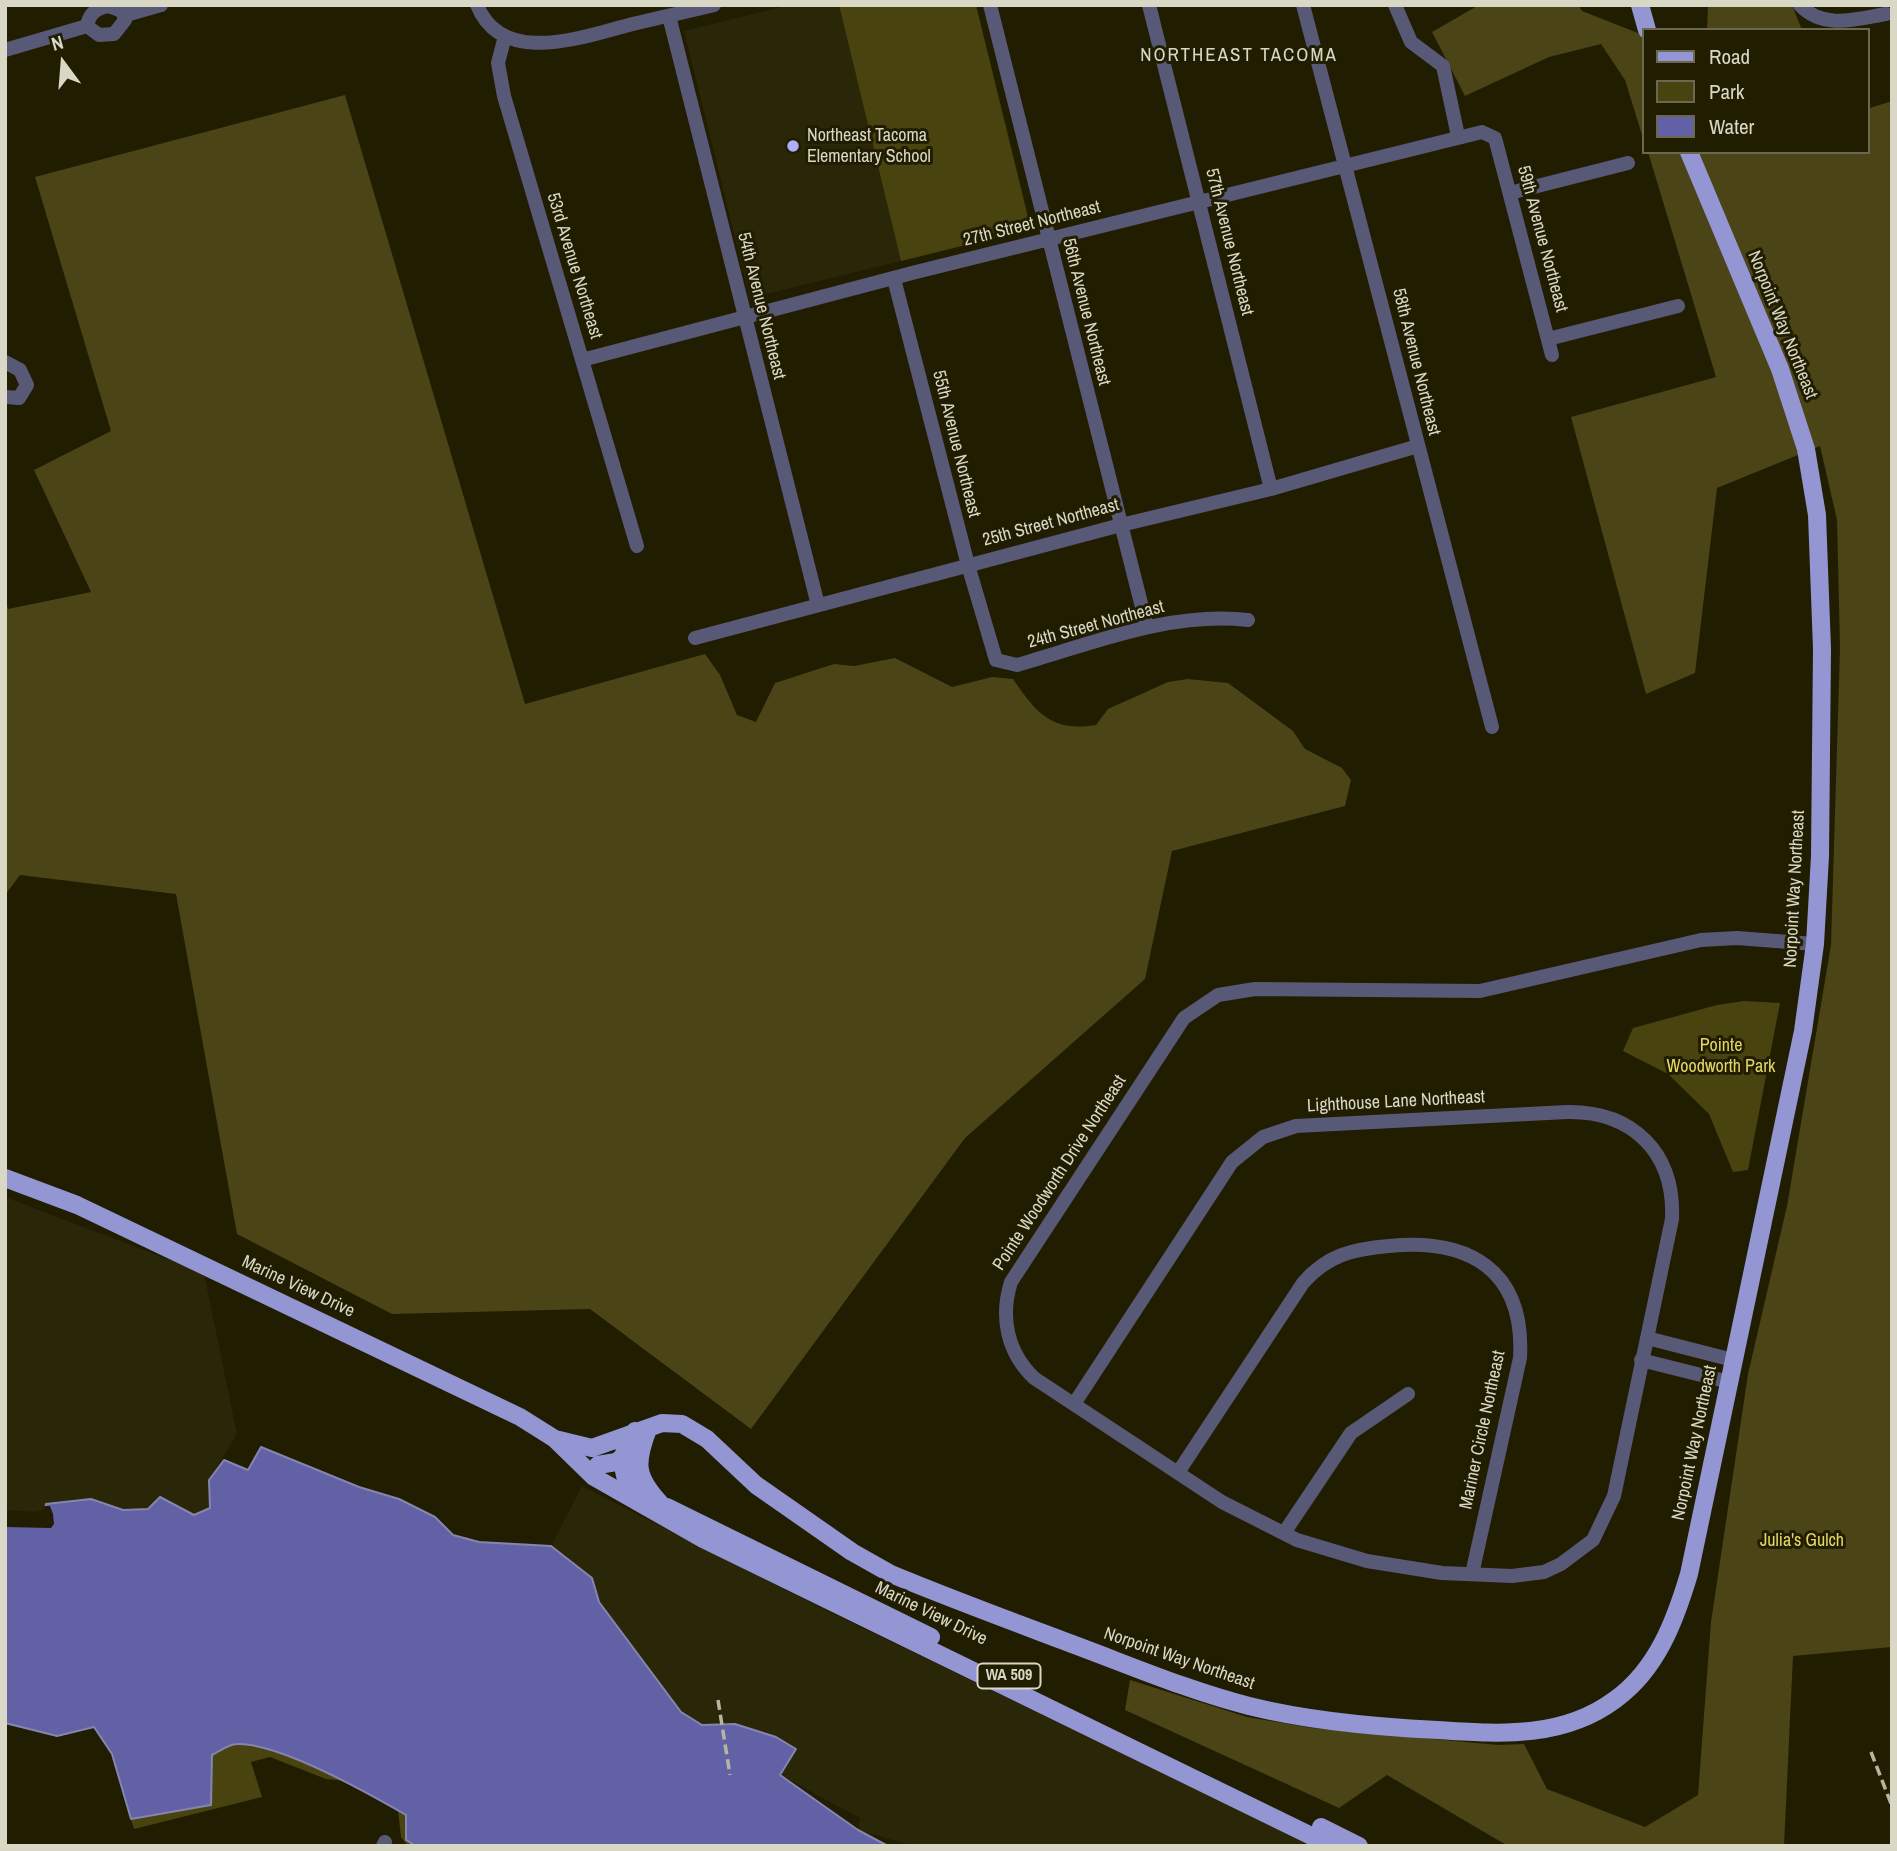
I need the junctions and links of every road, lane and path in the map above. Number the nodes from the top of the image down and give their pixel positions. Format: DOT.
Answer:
graph roads {
  1 [pos="161,5"];
  2 [pos="477,5"];
  3 [pos="714,5"];
  4 [pos="990,5"];
  5 [pos="1149,5"];
  6 [pos="1303,5"];
  7 [pos="1395,5"];
  8 [pos="1640,5"];
  9 [pos="1800,5"];
  10 [pos="1886,14"];
  11 [pos="126,15"];
  12 [pos="669,16"];
  13 [pos="87,26"];
  14 [pos="1646,28"];
  15 [pos="505,36"];
  16 [pos="5,50"];
  17 [pos="1492,135"];
  18 [pos="1458,136"];
  19 [pos="1690,154"];
  20 [pos="1628,163"];
  21 [pos="1348,166"];
  22 [pos="1510,193"];
  23 [pos="1199,203"];
  24 [pos="1047,240"];
  25 [pos="894,279"];
  26 [pos="1678,306"];
  27 [pos="744,319"];
  28 [pos="1548,339"];
  29 [pos="1552,355"];
  30 [pos="582,360"];
  31 [pos="5,362"];
  32 [pos="5,397"];
  33 [pos="1418,446"];
  34 [pos="1272,489"];
  35 [pos="1121,525"];
  36 [pos="637,546"];
  37 [pos="968,565"];
  38 [pos="818,605"];
  39 [pos="1248,620"];
  40 [pos="1147,627"];
  41 [pos="695,638"];
  42 [pos="996,660"];
  43 [pos="1492,727"];
  44 [pos="1815,944"];
  45 [pos="5,1178"];
  46 [pos="1647,1339"];
  47 [pos="1641,1360"];
  48 [pos="1733,1360"];
  49 [pos="1728,1382"];
  50 [pos="1408,1394"];
  51 [pos="1074,1404"];
  52 [pos="642,1434"];
  53 [pos="560,1445"];
  54 [pos="622,1458"];
  55 [pos="598,1465"];
  56 [pos="1179,1471"];
  57 [pos="629,1488"];
  58 [pos="660,1503"];
  59 [pos="639,1504"];
  60 [pos="1284,1533"];
  61 [pos="1472,1574"];
  62 [pos="1332,1846"];
  63 [pos="1359,1846"];
  1 -- 11 [label="street"];
  2 -- 15 [label="street"];
  3 -- 12 [label="street"];
  4 -- 24 [label="street, 56th Avenue Northeast"];
  5 -- 23 [label="street, 57th Avenue Northeast"];
  6 -- 21 [label="street, 58th Avenue Northeast"];
  7 -- 18 [label="street"];
  8 -- 14 [label="main road"];
  9 -- 10 [label="street"];
  11 -- 13 [label="street"];
  11 -- 13 [label="street"];
  12 -- 15 [label="street"];
  12 -- 27 [label="street, 54th Avenue Northeast"];
  13 -- 16 [label="street"];
  15 -- 30 [label="street, 53rd Avenue Northeast"];
  17 -- 18 [label="street, 27th Street Northeast"];
  17 -- 22 [label="street, 59th Avenue Northeast"];
  18 -- 21 [label="street, 27th Street Northeast"];
  19 -- 44 [label="main road, Norpoint Way Northeast"];
  20 -- 22 [label="street"];
  21 -- 23 [label="street, 27th Street Northeast"];
  21 -- 33 [label="street, 58th Avenue Northeast"];
  22 -- 28 [label="street, 59th Avenue Northeast"];
  23 -- 24 [label="street, 27th Street Northeast"];
  23 -- 34 [label="street, 57th Avenue Northeast"];
  24 -- 25 [label="street, 27th Street Northeast"];
  24 -- 35 [label="street, 56th Avenue Northeast"];
  25 -- 27 [label="street, 27th Street Northeast"];
  25 -- 37 [label="street, 55th Avenue Northeast"];
  26 -- 28 [label="street"];
  27 -- 30 [label="street, 27th Street Northeast"];
  27 -- 38 [label="street, 54th Avenue Northeast"];
  28 -- 29 [label="street, 59th Avenue Northeast"];
  30 -- 36 [label="street, 53rd Avenue Northeast"];
  31 -- 32 [label="street"];
  33 -- 34 [label="street, 25th Street Northeast"];
  33 -- 43 [label="street, 58th Avenue Northeast"];
  34 -- 35 [label="street, 25th Street Northeast"];
  35 -- 37 [label="street, 25th Street Northeast"];
  35 -- 40 [label="street, 56th Avenue Northeast"];
  37 -- 38 [label="street, 25th Street Northeast"];
  37 -- 42 [label="street, 55th Avenue Northeast"];
  38 -- 41 [label="street, 25th Street Northeast"];
  39 -- 40 [label="street, 24th Street Northeast"];
  40 -- 42 [label="street, 24th Street Northeast"];
  44 -- 48 [label="main road, Norpoint Way Northeast"];
  44 -- 51 [label="street, Pointe Woodworth Drive Northeast"];
  45 -- 53 [label="main road, Marine View Drive / WA 509"];
  46 -- 47 [label="street, Pointe Woodworth Drive Northeast"];
  46 -- 48 [label="street"];
  46 -- 51 [label="street, Lighthouse Lane Northeast"];
  47 -- 49 [label="street"];
  47 -- 61 [label="street, Pointe Woodworth Drive Northeast"];
  48 -- 49 [label="main road, Norpoint Way Northeast"];
  49 -- 52 [label="main road, Norpoint Way Northeast"];
  50 -- 60 [label="street"];
  51 -- 56 [label="street, Pointe Woodworth Drive Northeast"];
  52 -- 53 [label="main road"];
  52 -- 54 [label="main road"];
  52 -- 58 [label="main road"];
  53 -- 55 [label="main road, Marine View Drive / WA 509"];
  53 -- 59 [label="main road, Marine View Drive / WA 509"];
  54 -- 55 [label="main road"];
  54 -- 57 [label="main road"];
  55 -- 57 [label="main road, Marine View Drive / WA 509"];
  56 -- 60 [label="street, Pointe Woodworth Drive Northeast"];
  56 -- 61 [label="street, Mariner Circle Northeast"];
  57 -- 58 [label="main road, Marine View Drive / WA 509"];
  57 -- 59 [label="main road"];
  58 -- 63 [label="main road, Marine View Drive / WA 509"];
  59 -- 62 [label="main road, Marine View Drive / WA 509"];
  60 -- 61 [label="street, Pointe Woodworth Drive Northeast"];
}
